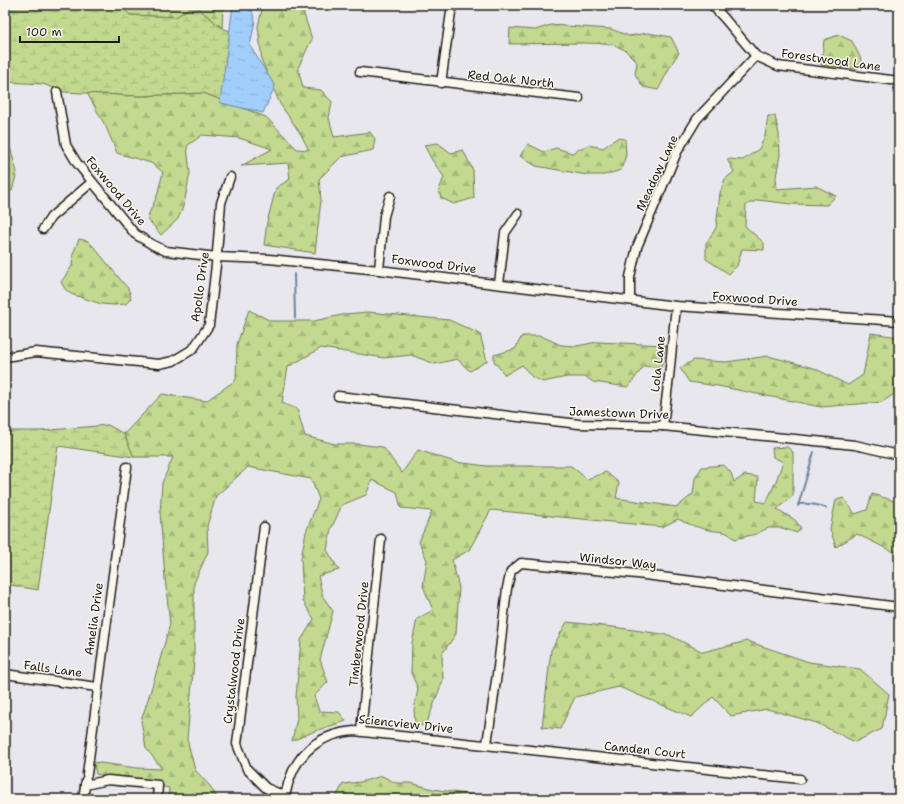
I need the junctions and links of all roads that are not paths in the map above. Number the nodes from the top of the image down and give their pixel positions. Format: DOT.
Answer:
graph roads {
  1 [pos="452,5"];
  2 [pos="712,5"];
  3 [pos="756,56"];
  4 [pos="360,72"];
  5 [pos="899,81"];
  6 [pos="441,83"];
  7 [pos="57,92"];
  8 [pos="579,98"];
  9 [pos="230,177"];
  10 [pos="92,182"];
  11 [pos="390,196"];
  12 [pos="518,214"];
  13 [pos="43,229"];
  14 [pos="217,257"];
  15 [pos="379,270"];
  16 [pos="499,284"];
  17 [pos="630,300"];
  18 [pos="676,306"];
  19 [pos="899,322"];
  20 [pos="5,357"];
  21 [pos="338,396"];
  22 [pos="663,426"];
  23 [pos="899,455"];
  24 [pos="127,467"];
  25 [pos="264,527"];
  26 [pos="382,539"];
  27 [pos="899,607"];
  28 [pos="5,674"];
  29 [pos="98,687"];
  30 [pos="361,731"];
  31 [pos="487,744"];
  32 [pos="800,779"];
  33 [pos="86,780"];
  34 [pos="285,797"];
  35 [pos="83,799"];
  36 [pos="156,799"];
  1 -- 6 [label="street"];
  2 -- 3 [label="street, Forestwood Lane"];
  3 -- 5 [label="street, Forestwood Lane"];
  3 -- 17 [label="street, Meadow Lane"];
  4 -- 6 [label="street, Red Oak North"];
  6 -- 8 [label="street, Red Oak North"];
  7 -- 10 [label="street, Foxwood Drive"];
  9 -- 14 [label="street, Apollo Drive"];
  10 -- 13 [label="street"];
  10 -- 14 [label="street, Foxwood Drive"];
  11 -- 15 [label="street"];
  12 -- 16 [label="street"];
  14 -- 15 [label="street, Foxwood Drive"];
  14 -- 20 [label="street, Apollo Drive"];
  15 -- 16 [label="street, Foxwood Drive"];
  16 -- 17 [label="street, Foxwood Drive"];
  17 -- 18 [label="street, Foxwood Drive"];
  18 -- 19 [label="street, Foxwood Drive"];
  18 -- 22 [label="street, Lola Lane"];
  21 -- 22 [label="street, Jamestown Drive"];
  22 -- 23 [label="street, Jamestown Drive"];
  24 -- 29 [label="street, Amelia Drive"];
  25 -- 34 [label="street, Crystalwood Drive"];
  26 -- 30 [label="street, Timberwood Drive"];
  27 -- 31 [label="street, Windsor Way"];
  28 -- 29 [label="street, Falls Lane"];
  29 -- 33 [label="street, Amelia Drive"];
  30 -- 31 [label="street, Sciencview Drive"];
  30 -- 34 [label="street, Sciencview Drive"];
  31 -- 32 [label="street, Camden Court"];
  33 -- 35 [label="street, Amelia Drive"];
  33 -- 36 [label="street"];
}
